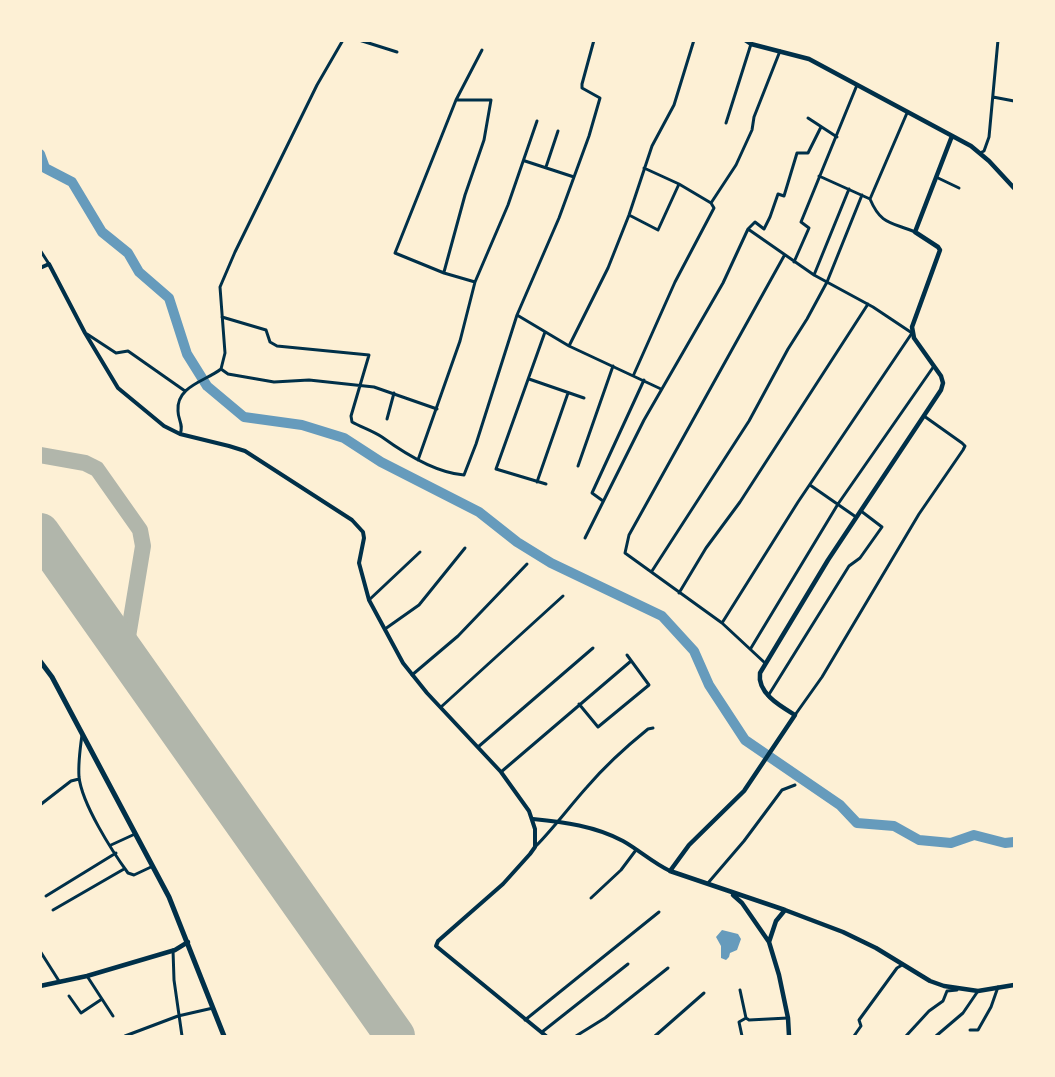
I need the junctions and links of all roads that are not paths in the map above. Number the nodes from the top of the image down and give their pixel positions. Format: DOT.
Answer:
graph roads {
  1 [pos="343,40"];
  2 [pos="359,40"];
  3 [pos="594,40"];
  4 [pos="694,40"];
  5 [pos="745,40"];
  6 [pos="998,40"];
  7 [pos="751,44"];
  8 [pos="483,50"];
  9 [pos="780,51"];
  10 [pos="397,52"];
  11 [pos="858,85"];
  12 [pos="993,97"];
  13 [pos="456,100"];
  14 [pos="1014,100"];
  15 [pos="907,113"];
  16 [pos="808,118"];
  17 [pos="537,121"];
  18 [pos="726,123"];
  19 [pos="821,127"];
  20 [pos="558,131"];
  21 [pos="952,136"];
  22 [pos="837,137"];
  23 [pos="980,153"];
  24 [pos="525,161"];
  25 [pos="546,167"];
  26 [pos="644,168"];
  27 [pos="819,176"];
  28 [pos="575,177"];
  29 [pos="936,177"];
  30 [pos="679,184"];
  31 [pos="960,188"];
  32 [pos="1014,188"];
  33 [pos="849,189"];
  34 [pos="862,195"];
  35 [pos="870,199"];
  36 [pos="711,203"];
  37 [pos="629,215"];
  38 [pos="748,229"];
  39 [pos="915,232"];
  40 [pos="40,250"];
  41 [pos="784,256"];
  42 [pos="794,262"];
  43 [pos="49,264"];
  44 [pos="40,268"];
  45 [pos="444,273"];
  46 [pos="814,274"];
  47 [pos="476,282"];
  48 [pos="827,282"];
  49 [pos="868,304"];
  50 [pos="517,315"];
  51 [pos="222,316"];
  52 [pos="545,332"];
  53 [pos="85,333"];
  54 [pos="912,333"];
  55 [pos="568,346"];
  56 [pos="613,366"];
  57 [pos="934,366"];
  58 [pos="221,369"];
  59 [pos="634,374"];
  60 [pos="529,379"];
  61 [pos="644,380"];
  62 [pos="361,386"];
  63 [pos="661,389"];
  64 [pos="185,391"];
  65 [pos="394,393"];
  66 [pos="568,393"];
  67 [pos="584,398"];
  68 [pos="437,409"];
  69 [pos="924,416"];
  70 [pos="387,419"];
  71 [pos="180,434"];
  72 [pos="418,460"];
  73 [pos="578,466"];
  74 [pos="537,482"];
  75 [pos="546,484"];
  76 [pos="810,485"];
  77 [pos="603,501"];
  78 [pos="838,504"];
  79 [pos="861,511"];
  80 [pos="856,517"];
  81 [pos="585,538"];
  82 [pos="465,548"];
  83 [pos="420,552"];
  84 [pos="527,564"];
  85 [pos="652,572"];
  86 [pos="679,593"];
  87 [pos="563,596"];
  88 [pos="369,600"];
  89 [pos="722,623"];
  90 [pos="385,629"];
  91 [pos="593,648"];
  92 [pos="751,648"];
  93 [pos="627,655"];
  94 [pos="631,661"];
  95 [pos="40,662"];
  96 [pos="765,663"];
  97 [pos="412,675"];
  98 [pos="768,696"];
  99 [pos="579,704"];
  100 [pos="441,707"];
  101 [pos="795,715"];
  102 [pos="653,728"];
  103 [pos="82,733"];
  104 [pos="478,747"];
  105 [pos="501,772"];
  106 [pos="79,779"];
  107 [pos="795,784"];
  108 [pos="40,806"];
  109 [pos="533,819"];
  110 [pos="560,821"];
  111 [pos="135,834"];
  112 [pos="111,845"];
  113 [pos="535,847"];
  114 [pos="636,850"];
  115 [pos="116,853"];
  116 [pos="153,866"];
  117 [pos="124,868"];
  118 [pos="670,872"];
  119 [pos="707,885"];
  120 [pos="730,893"];
  121 [pos="46,896"];
  122 [pos="591,898"];
  123 [pos="53,910"];
  124 [pos="784,910"];
  125 [pos="659,912"];
  126 [pos="188,942"];
  127 [pos="769,942"];
  128 [pos="173,950"];
  129 [pos="40,951"];
  130 [pos="628,964"];
  131 [pos="902,965"];
  132 [pos="668,968"];
  133 [pos="87,976"];
  134 [pos="60,983"];
  135 [pos="1014,985"];
  136 [pos="40,986"];
  137 [pos="998,987"];
  138 [pos="959,989"];
  139 [pos="740,990"];
  140 [pos="978,991"];
  141 [pos="704,993"];
  142 [pos="69,996"];
  143 [pos="102,999"];
  144 [pos="213,1008"];
  145 [pos="113,1016"];
  146 [pos="178,1016"];
  147 [pos="746,1018"];
  148 [pos="788,1018"];
  149 [pos="525,1020"];
  150 [pos="970,1030"];
  151 [pos="542,1032"];
  152 [pos="125,1036"];
  153 [pos="182,1036"];
  154 [pos="224,1036"];
  155 [pos="546,1036"];
  156 [pos="576,1036"];
  157 [pos="656,1036"];
  158 [pos="742,1036"];
  159 [pos="789,1036"];
  160 [pos="854,1036"];
  161 [pos="906,1036"];
  162 [pos="936,1036"];
  1 -- 51 [label="street"];
  2 -- 10 [label="street"];
  3 -- 28 [label="street"];
  4 -- 26 [label="street"];
  5 -- 7 [label="main road"];
  6 -- 12 [label="street"];
  7 -- 9 [label="main road"];
  7 -- 18 [label="street"];
  8 -- 13 [label="street"];
  9 -- 11 [label="main road"];
  9 -- 36 [label="street"];
  11 -- 15 [label="main road"];
  11 -- 22 [label="street"];
  12 -- 14 [label="street"];
  12 -- 23 [label="street"];
  13 -- 45 [label="street"];
  13 -- 45 [label="street"];
  15 -- 21 [label="main road"];
  15 -- 35 [label="street"];
  16 -- 19 [label="street"];
  17 -- 24 [label="street"];
  19 -- 22 [label="street"];
  19 -- 38 [label="street"];
  20 -- 25 [label="street"];
  21 -- 23 [label="main road"];
  21 -- 29 [label="main road"];
  22 -- 27 [label="street"];
  23 -- 32 [label="main road"];
  24 -- 25 [label="street"];
  24 -- 47 [label="street"];
  25 -- 28 [label="street"];
  26 -- 30 [label="street"];
  26 -- 37 [label="street"];
  27 -- 33 [label="street"];
  27 -- 42 [label="street"];
  28 -- 50 [label="street"];
  29 -- 31 [label="street"];
  29 -- 39 [label="main road"];
  30 -- 36 [label="street"];
  30 -- 37 [label="street"];
  33 -- 34 [label="street"];
  33 -- 46 [label="street"];
  34 -- 35 [label="street"];
  34 -- 48 [label="street"];
  35 -- 39 [label="street"];
  36 -- 59 [label="street"];
  37 -- 55 [label="street"];
  38 -- 41 [label="street"];
  38 -- 63 [label="street"];
  39 -- 54 [label="main road"];
  40 -- 43 [label="street"];
  41 -- 42 [label="street"];
  41 -- 85 [label="street"];
  42 -- 46 [label="street"];
  43 -- 44 [label="street"];
  43 -- 53 [label="street"];
  45 -- 47 [label="street"];
  46 -- 48 [label="street"];
  47 -- 68 [label="street"];
  48 -- 49 [label="street"];
  48 -- 85 [label="street"];
  49 -- 54 [label="street"];
  49 -- 86 [label="street"];
  50 -- 52 [label="street"];
  50 -- 72 [label="street"];
  51 -- 58 [label="street"];
  51 -- 62 [label="street"];
  52 -- 55 [label="street"];
  52 -- 60 [label="street"];
  53 -- 64 [label="street"];
  53 -- 71 [label="street"];
  54 -- 57 [label="main road"];
  54 -- 76 [label="street"];
  55 -- 56 [label="street"];
  56 -- 59 [label="street"];
  56 -- 73 [label="street"];
  57 -- 69 [label="main road"];
  57 -- 78 [label="street"];
  58 -- 62 [label="street"];
  58 -- 64 [label="street"];
  59 -- 61 [label="street"];
  60 -- 66 [label="street"];
  60 -- 74 [label="street"];
  61 -- 63 [label="street"];
  61 -- 77 [label="street"];
  62 -- 65 [label="street"];
  62 -- 72 [label="street"];
  63 -- 77 [label="street"];
  64 -- 71 [label="street"];
  65 -- 68 [label="street"];
  65 -- 70 [label="street"];
  66 -- 67 [label="street"];
  66 -- 74 [label="street"];
  68 -- 72 [label="street"];
  69 -- 79 [label="main road"];
  69 -- 101 [label="street"];
  71 -- 88 [label="street"];
  74 -- 75 [label="street"];
  76 -- 78 [label="street"];
  76 -- 89 [label="street"];
  77 -- 81 [label="street"];
  78 -- 80 [label="street"];
  78 -- 92 [label="street"];
  79 -- 80 [label="main road"];
  79 -- 98 [label="street"];
  80 -- 96 [label="main road"];
  82 -- 90 [label="street"];
  83 -- 88 [label="street"];
  84 -- 97 [label="street"];
  85 -- 86 [label="street"];
  86 -- 89 [label="street"];
  87 -- 100 [label="street"];
  88 -- 90 [label="street"];
  89 -- 92 [label="street"];
  90 -- 97 [label="street"];
  91 -- 104 [label="street"];
  92 -- 96 [label="street"];
  93 -- 94 [label="street"];
  94 -- 99 [label="street"];
  94 -- 99 [label="street"];
  95 -- 103 [label="highway"];
  96 -- 98 [label="main road"];
  97 -- 100 [label="street"];
  98 -- 101 [label="main road"];
  99 -- 105 [label="street"];
  100 -- 104 [label="street"];
  101 -- 118 [label="main road"];
  102 -- 110 [label="street"];
  103 -- 106 [label="street"];
  103 -- 111 [label="highway"];
  104 -- 105 [label="street"];
  105 -- 109 [label="street"];
  106 -- 108 [label="street"];
  106 -- 112 [label="street"];
  107 -- 119 [label="street"];
  109 -- 110 [label="street"];
  109 -- 113 [label="street"];
  110 -- 113 [label="street"];
  110 -- 114 [label="street"];
  111 -- 112 [label="street"];
  111 -- 116 [label="highway"];
  112 -- 115 [label="street"];
  113 -- 149 [label="street"];
  114 -- 118 [label="street"];
  114 -- 122 [label="street"];
  115 -- 117 [label="street"];
  115 -- 121 [label="street"];
  116 -- 117 [label="street"];
  116 -- 126 [label="highway"];
  117 -- 123 [label="street"];
  118 -- 119 [label="main road"];
  119 -- 120 [label="main road"];
  120 -- 124 [label="main road"];
  120 -- 127 [label="main road"];
  124 -- 127 [label="main road"];
  124 -- 131 [label="main road"];
  125 -- 149 [label="street"];
  126 -- 128 [label="main road"];
  126 -- 144 [label="highway"];
  127 -- 148 [label="main road"];
  128 -- 133 [label="main road"];
  128 -- 146 [label="street"];
  129 -- 134 [label="street"];
  130 -- 151 [label="street"];
  131 -- 138 [label="main road"];
  131 -- 160 [label="street"];
  132 -- 156 [label="street"];
  133 -- 134 [label="main road"];
  133 -- 143 [label="street"];
  134 -- 136 [label="main road"];
  135 -- 137 [label="main road"];
  137 -- 140 [label="main road"];
  137 -- 150 [label="street"];
  138 -- 140 [label="main road"];
  138 -- 161 [label="street"];
  139 -- 147 [label="street"];
  140 -- 162 [label="street"];
  141 -- 157 [label="street"];
  142 -- 143 [label="street"];
  143 -- 145 [label="street"];
  144 -- 146 [label="street"];
  144 -- 154 [label="highway"];
  146 -- 152 [label="street"];
  146 -- 153 [label="street"];
  147 -- 148 [label="street"];
  147 -- 158 [label="street"];
  148 -- 159 [label="main road"];
  149 -- 151 [label="street"];
  151 -- 155 [label="street"];
}
